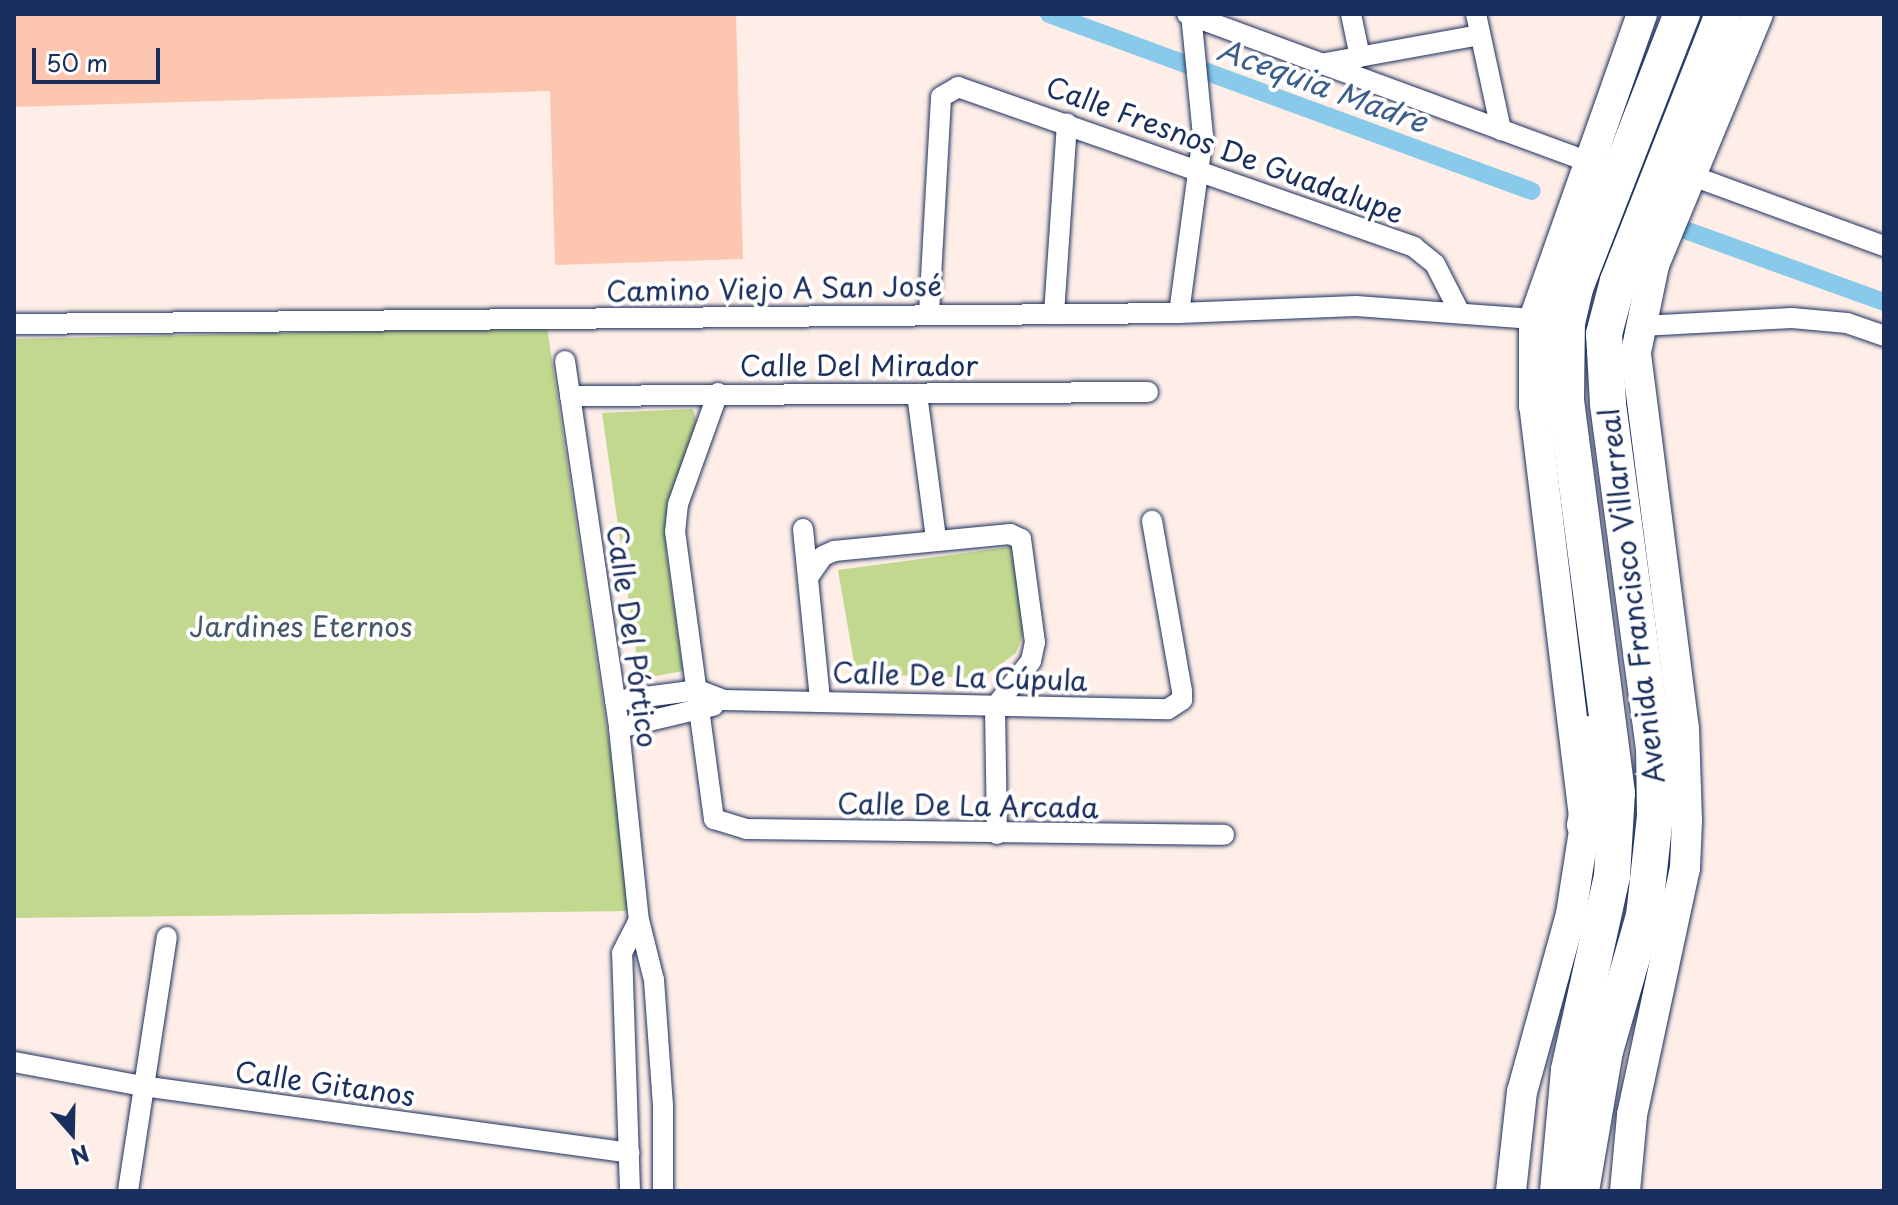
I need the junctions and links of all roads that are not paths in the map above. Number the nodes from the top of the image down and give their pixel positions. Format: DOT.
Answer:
graph roads {
  1 [pos="1190,14"];
  2 [pos="1351,14"];
  3 [pos="1476,14"];
  4 [pos="1642,14"];
  5 [pos="1682,14"];
  6 [pos="1723,14"];
  7 [pos="1758,14"];
  8 [pos="1480,35"];
  9 [pos="1360,57"];
  10 [pos="1320,64"];
  11 [pos="1067,123"];
  12 [pos="1501,130"];
  13 [pos="1589,162"];
  14 [pos="1197,168"];
  15 [pos="1690,175"];
  16 [pos="1884,246"];
  17 [pos="929,313"];
  18 [pos="1179,313"];
  19 [pos="1460,313"];
  20 [pos="1054,314"];
  21 [pos="1534,319"];
  22 [pos="14,324"];
  23 [pos="1640,326"];
  24 [pos="1884,336"];
  25 [pos="565,361"];
  26 [pos="1148,392"];
  27 [pos="718,393"];
  28 [pos="917,394"];
  29 [pos="570,396"];
  30 [pos="1584,520"];
  31 [pos="1152,521"];
  32 [pos="803,529"];
  33 [pos="936,539"];
  34 [pos="809,576"];
  35 [pos="698,690"];
  36 [pos="820,699"];
  37 [pos="724,700"];
  38 [pos="615,701"];
  39 [pos="995,707"];
  40 [pos="701,713"];
  41 [pos="619,728"];
  42 [pos="1585,825"];
  43 [pos="997,834"];
  44 [pos="1224,835"];
  45 [pos="639,920"];
  46 [pos="167,937"];
  47 [pos="14,1062"];
  48 [pos="142,1086"];
  49 [pos="629,1153"];
  50 [pos="128,1191"];
  51 [pos="630,1191"];
  52 [pos="663,1191"];
  53 [pos="1511,1191"];
  54 [pos="1558,1191"];
  55 [pos="1581,1191"];
  56 [pos="1625,1191"];
  1 -- 10 [label="street"];
  1 -- 14 [label="street"];
  2 -- 9 [label="street"];
  3 -- 8 [label="street"];
  4 -- 13 [label="main road"];
  5 -- 30 [label="highway, Avenida Francisco Villarreal"];
  6 -- 55 [label="highway, Avenida Francisco Villarreal"];
  7 -- 15 [label="main road, Avenida Francisco Villarreal"];
  8 -- 9 [label="street"];
  8 -- 12 [label="street"];
  9 -- 10 [label="street"];
  10 -- 12 [label="street"];
  11 -- 14 [label="street, Calle Fresnos De Guadalupe"];
  11 -- 17 [label="street, Calle Fresnos De Guadalupe"];
  11 -- 20 [label="street"];
  12 -- 13 [label="street"];
  13 -- 21 [label="main road"];
  14 -- 18 [label="street"];
  14 -- 19 [label="street, Calle Fresnos De Guadalupe"];
  15 -- 16 [label="street"];
  15 -- 23 [label="main road, Avenida Francisco Villarreal"];
  17 -- 20 [label="street, Camino Viejo A San José"];
  17 -- 22 [label="street, Camino Viejo A San José"];
  18 -- 19 [label="street, Camino Viejo A San José"];
  18 -- 20 [label="street, Camino Viejo A San José"];
  19 -- 21 [label="street, Camino Viejo A San José"];
  21 -- 42 [label="main road"];
  23 -- 24 [label="street"];
  23 -- 56 [label="main road, Avenida Francisco Villarreal"];
  25 -- 29 [label="street, Calle Del Pórtico"];
  26 -- 28 [label="street, Calle Del Mirador"];
  27 -- 28 [label="street, Calle Del Mirador"];
  27 -- 29 [label="street, Calle Del Mirador"];
  27 -- 35 [label="street"];
  28 -- 33 [label="street"];
  29 -- 38 [label="street, Calle Del Pórtico"];
  30 -- 42 [label="highway"];
  30 -- 54 [label="highway, Avenida Francisco Villarreal"];
  31 -- 39 [label="street, Calle De La Cúpula"];
  32 -- 34 [label="street"];
  33 -- 34 [label="street"];
  33 -- 39 [label="street"];
  34 -- 36 [label="street"];
  35 -- 37 [label="street, Calle De La Cúpula"];
  35 -- 38 [label="street, Calle De La Cúpula"];
  35 -- 40 [label="street"];
  36 -- 37 [label="street, Calle De La Cúpula"];
  36 -- 39 [label="street, Calle De La Cúpula"];
  37 -- 40 [label="street, Calle De La Cúpula"];
  38 -- 41 [label="street, Calle Del Pórtico"];
  39 -- 43 [label="street"];
  40 -- 41 [label="street, Calle De La Cúpula"];
  40 -- 43 [label="street, Calle De La Arcada"];
  41 -- 45 [label="street, Calle Del Pórtico"];
  42 -- 53 [label="main road"];
  43 -- 44 [label="street, Calle De La Arcada"];
  45 -- 49 [label="street"];
  45 -- 52 [label="street, Calle Del Pórtico"];
  46 -- 48 [label="street"];
  47 -- 48 [label="street, Calle Gitanos"];
  48 -- 49 [label="street, Calle Gitanos"];
  48 -- 50 [label="street"];
  49 -- 51 [label="street"];
}
